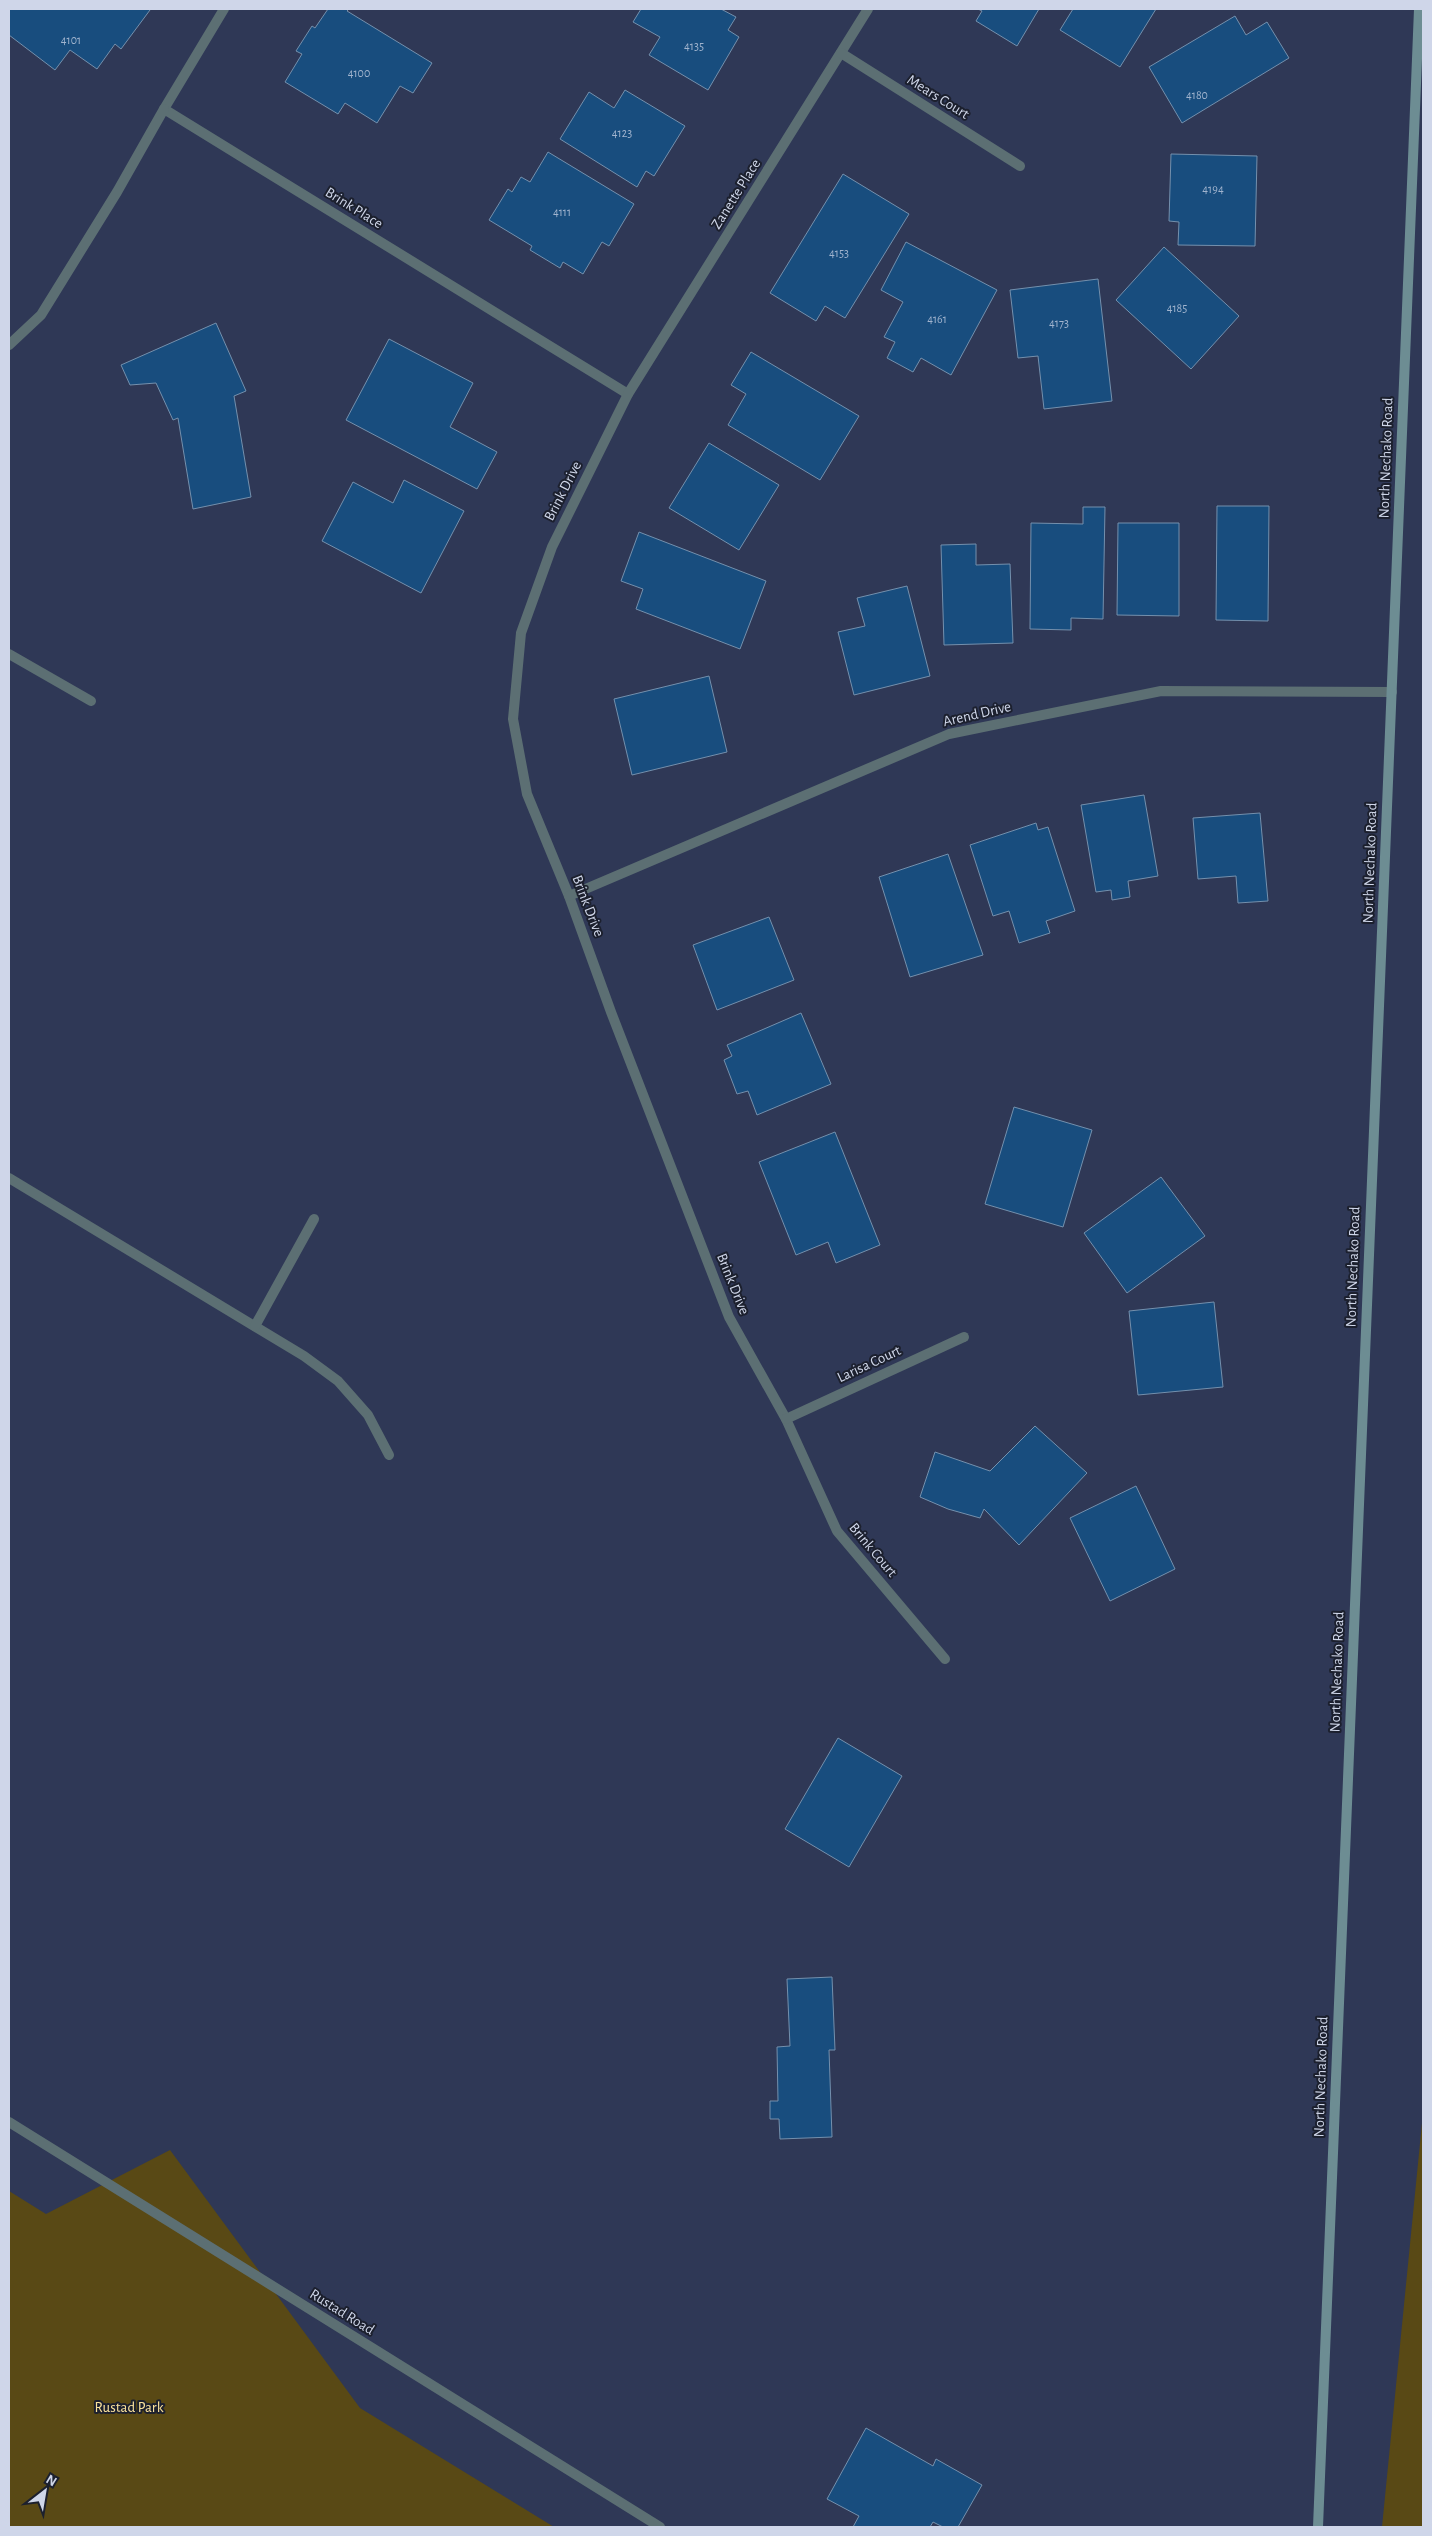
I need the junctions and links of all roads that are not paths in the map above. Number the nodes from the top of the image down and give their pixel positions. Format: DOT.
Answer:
graph roads {
  1 [pos="224,9"];
  2 [pos="868,9"];
  3 [pos="1419,9"];
  4 [pos="841,53"];
  5 [pos="164,109"];
  6 [pos="1020,166"];
  7 [pos="9,345"];
  8 [pos="628,394"];
  9 [pos="9,654"];
  10 [pos="1392,692"];
  11 [pos="91,701"];
  12 [pos="569,896"];
  13 [pos="9,1178"];
  14 [pos="314,1219"];
  15 [pos="255,1326"];
  16 [pos="964,1337"];
  17 [pos="786,1418"];
  18 [pos="389,1455"];
  19 [pos="945,1659"];
  20 [pos="9,2122"];
  21 [pos="660,2527"];
  22 [pos="1318,2527"];
  1 -- 5 [label="street"];
  2 -- 4 [label="street, Zanette Place"];
  3 -- 10 [label="main road, North Nechako Road"];
  4 -- 6 [label="street, Mears Court"];
  4 -- 8 [label="street, Zanette Place"];
  5 -- 7 [label="street"];
  5 -- 8 [label="street, Brink Place"];
  8 -- 12 [label="street, Brink Drive"];
  9 -- 11 [label="street"];
  10 -- 12 [label="street, Arend Drive"];
  10 -- 22 [label="main road, North Nechako Road"];
  12 -- 17 [label="street, Brink Drive"];
  13 -- 15 [label="street"];
  14 -- 15 [label="street"];
  15 -- 18 [label="street"];
  16 -- 17 [label="street, Larisa Court"];
  17 -- 19 [label="street, Brink Court"];
  20 -- 21 [label="street, Rustad Road"];
}
